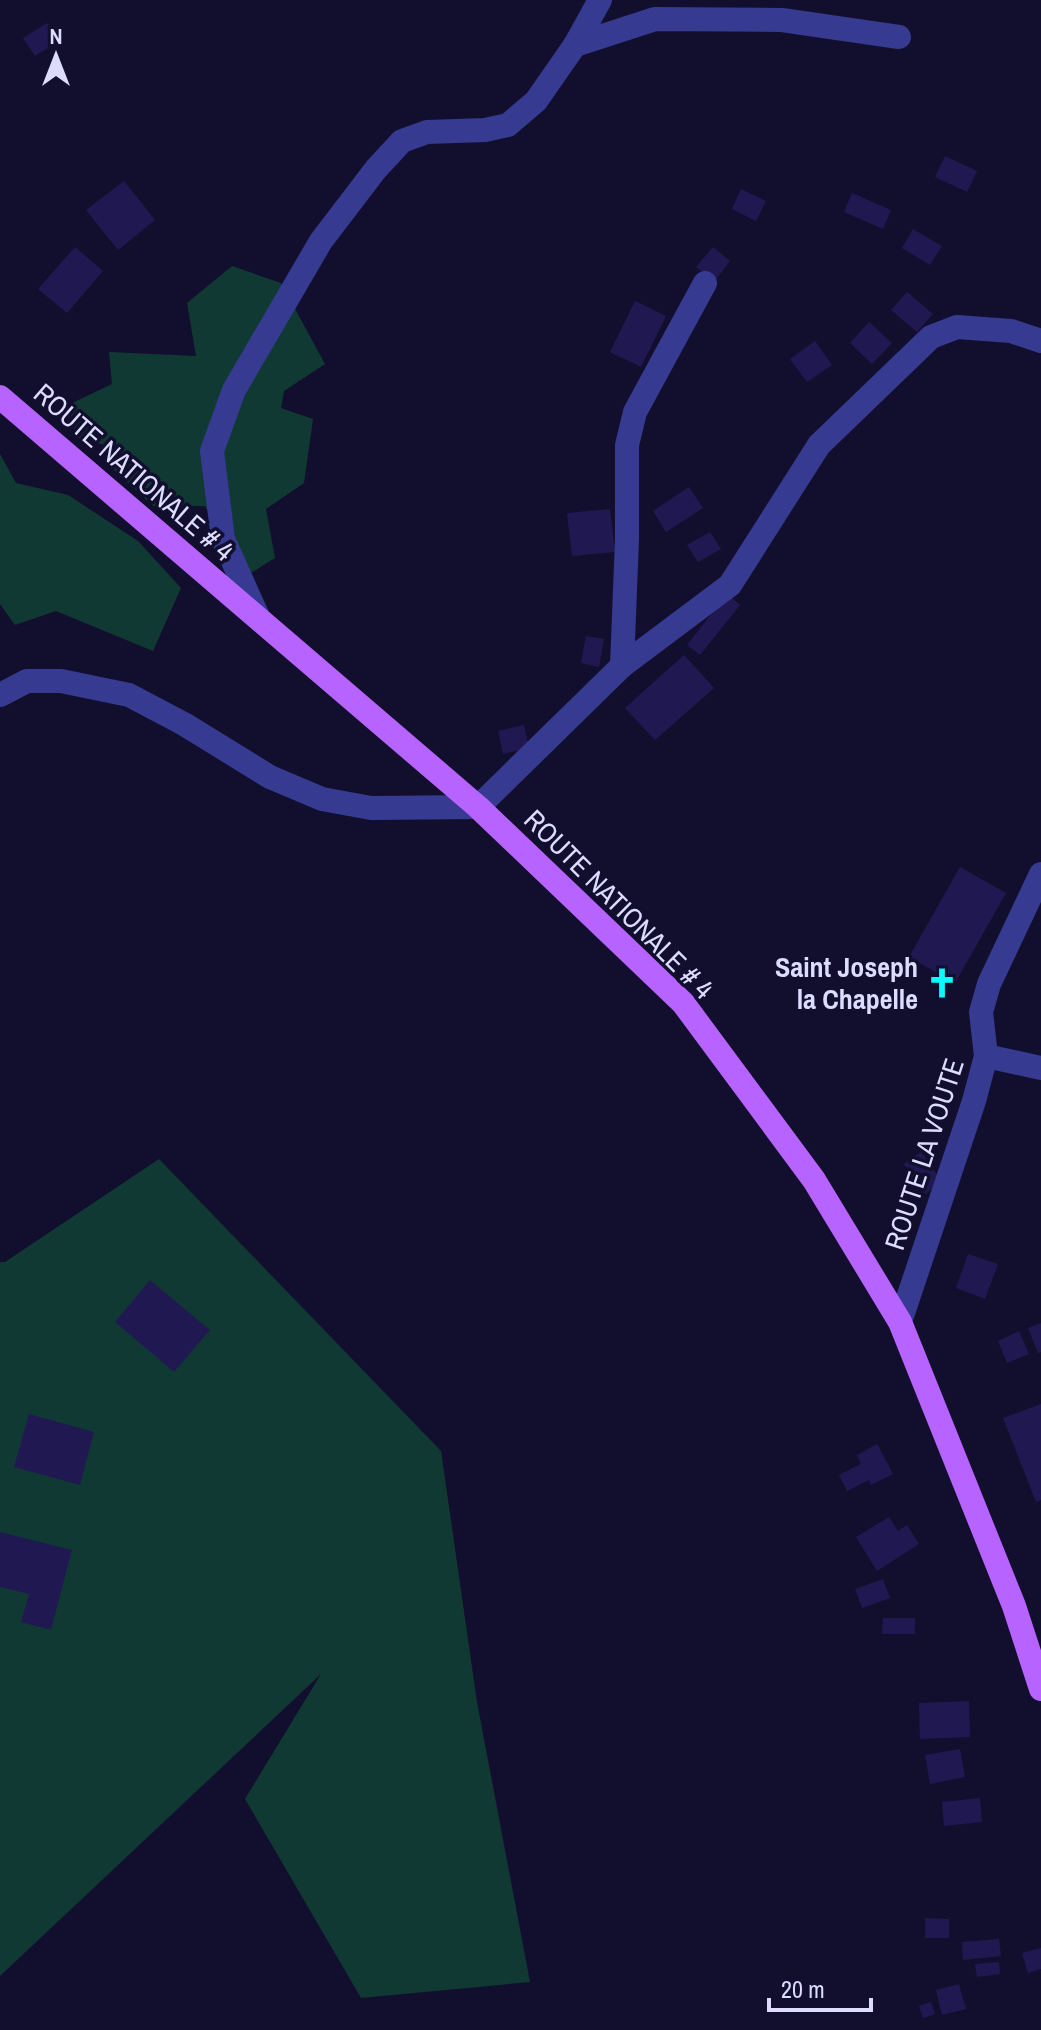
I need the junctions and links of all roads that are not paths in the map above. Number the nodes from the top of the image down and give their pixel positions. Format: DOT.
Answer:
graph roads {
  1 [pos="600,0"];
  2 [pos="899,37"];
  3 [pos="575,45"];
  4 [pos="705,283"];
  5 [pos="1041,341"];
  6 [pos="0,397"];
  7 [pos="259,619"];
  8 [pos="622,666"];
  9 [pos="0,695"];
  10 [pos="478,807"];
  11 [pos="1041,874"];
  12 [pos="986,1056"];
  13 [pos="1041,1068"];
  14 [pos="900,1322"];
  15 [pos="1041,1689"];
  1 -- 3 [label="street"];
  2 -- 3 [label="street"];
  3 -- 7 [label="street"];
  4 -- 8 [label="street"];
  5 -- 8 [label="street"];
  6 -- 7 [label="main road, ROUTE NATIONALE # 4"];
  7 -- 10 [label="main road, ROUTE NATIONALE # 4"];
  8 -- 10 [label="street"];
  9 -- 10 [label="street"];
  10 -- 14 [label="main road, ROUTE NATIONALE # 4"];
  11 -- 12 [label="street"];
  12 -- 13 [label="street, ROUTE LA VOUTE"];
  12 -- 14 [label="street, ROUTE LA VOUTE"];
  14 -- 15 [label="main road, ROUTE NATIONALE # 4"];
}
